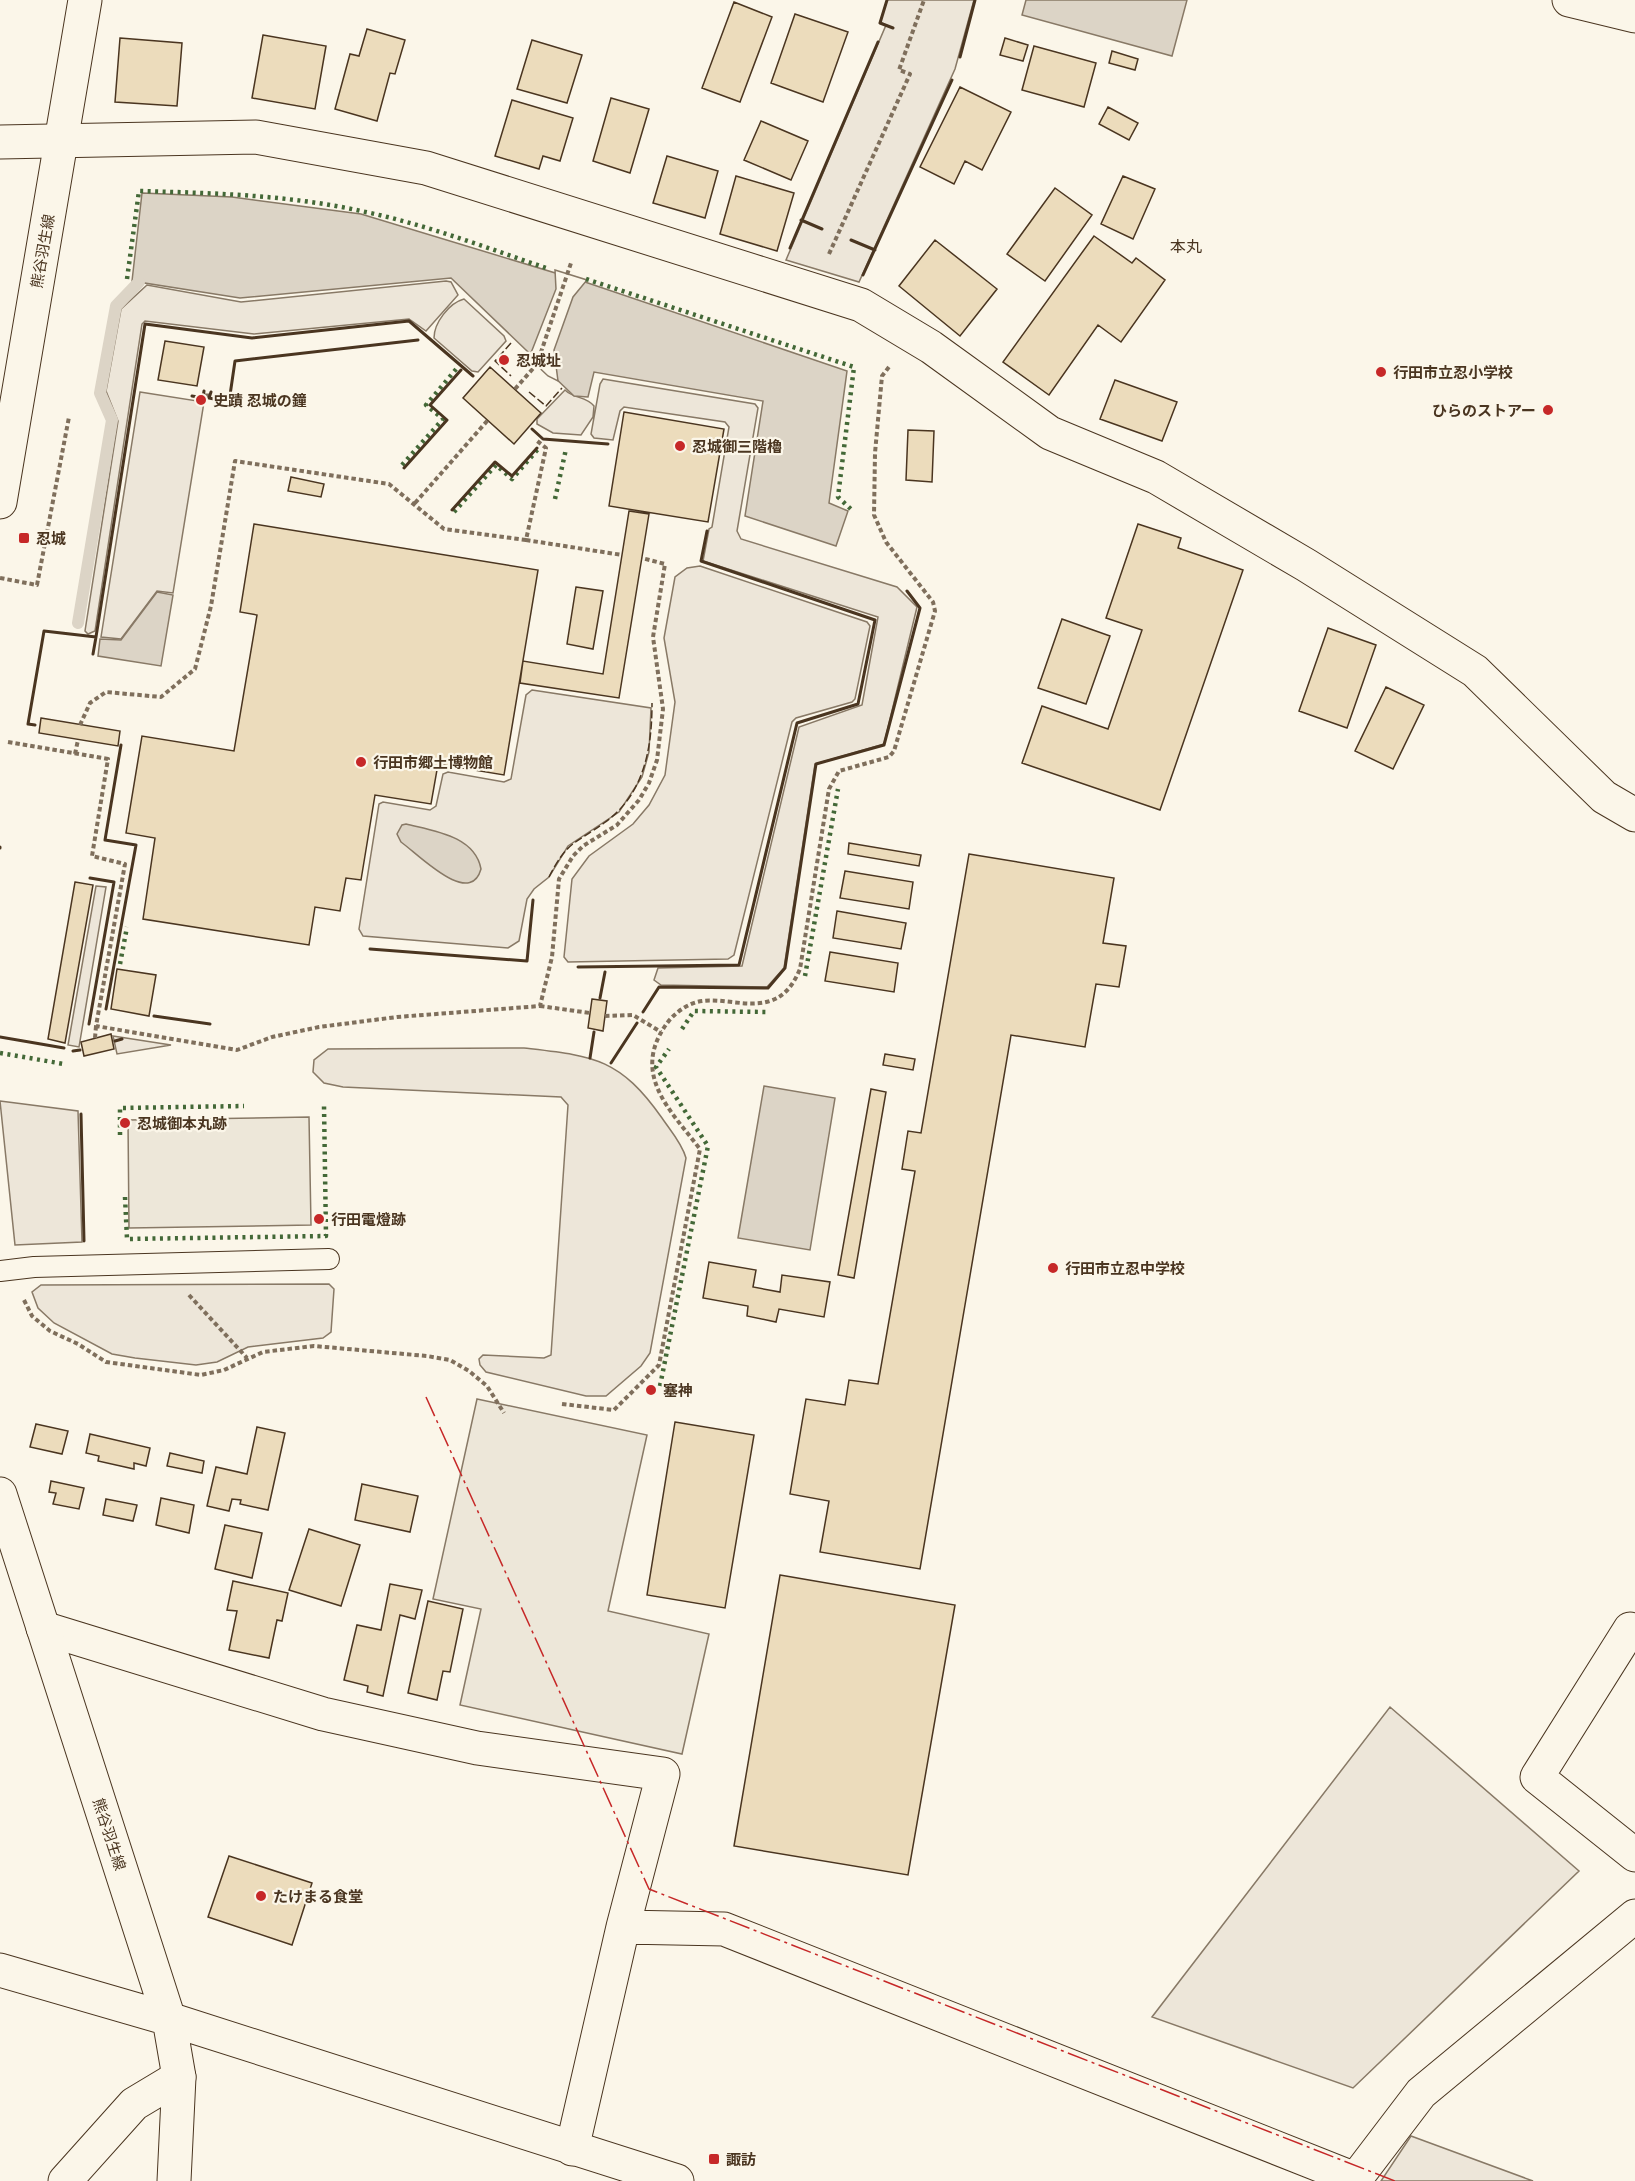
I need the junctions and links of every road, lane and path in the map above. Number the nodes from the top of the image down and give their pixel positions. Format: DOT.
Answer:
graph roads {
  1 [pos="85,0"];
  2 [pos="924,0"];
  3 [pos="1569,0"];
  4 [pos="1635,16"];
  5 [pos="61,140"];
  6 [pos="0,142"];
  7 [pos="571,263"];
  8 [pos="812,290"];
  9 [pos="895,358"];
  10 [pos="515,389"];
  11 [pos="207,392"];
  12 [pos="207,398"];
  13 [pos="69,417"];
  14 [pos="488,420"];
  15 [pos="536,440"];
  16 [pos="0,502"];
  17 [pos="415,503"];
  18 [pos="526,540"];
  19 [pos="622,555"];
  20 [pos="642,558"];
  21 [pos="0,578"];
  22 [pos="80,724"];
  23 [pos="78,740"];
  24 [pos="8,742"];
  25 [pos="75,754"];
  26 [pos="1635,815"];
  27 [pos="540,1006"];
  28 [pos="590,1013"];
  29 [pos="605,1016"];
  30 [pos="96,1026"];
  31 [pos="662,1032"];
  32 [pos="95,1038"];
  33 [pos="329,1259"];
  34 [pos="9,1270"];
  35 [pos="186,1292"];
  36 [pos="247,1358"];
  37 [pos="562,1404"];
  38 [pos="504,1413"];
  39 [pos="0,1494"];
  40 [pos="1633,1625"];
  41 [pos="43,1628"];
  42 [pos="1635,1855"];
  43 [pos="1635,1916"];
  44 [pos="623,1927"];
  45 [pos="0,1970"];
  46 [pos="169,2019"];
  47 [pos="178,2077"];
  48 [pos="572,2149"];
  49 [pos="1354,2180"];
  50 [pos="65,2181"];
  51 [pos="174,2181"];
  52 [pos="676,2181"];
  1 -- 5 [label="street, 熊谷羽生線"];
  2 -- 8 [label="path"];
  3 -- 4 [label="street"];
  5 -- 6 [label="street"];
  5 -- 8 [label="street"];
  5 -- 16 [label="street, 熊谷羽生線"];
  7 -- 10 [label="path"];
  8 -- 26 [label="street"];
  9 -- 31 [label="path"];
  11 -- 12 [label="path"];
  13 -- 21 [label="path"];
  14 -- 17 [label="path"];
  15 -- 18 [label="path"];
  17 -- 18 [label="path"];
  17 -- 22 [label="path"];
  18 -- 19 [label="path"];
  20 -- 27 [label="path"];
  23 -- 25 [label="path"];
  24 -- 25 [label="path"];
  25 -- 30 [label="path"];
  27 -- 28 [label="path"];
  27 -- 30 [label="path"];
  29 -- 31 [label="path"];
  30 -- 32 [label="path"];
  31 -- 37 [label="path"];
  33 -- 34 [label="lane"];
  34 -- 36 [label="path"];
  35 -- 36 [label="path"];
  36 -- 38 [label="path"];
  39 -- 41 [label="street, 熊谷羽生線"];
  40 -- 42 [label="street"];
  41 -- 44 [label="street"];
  41 -- 46 [label="street, 熊谷羽生線"];
  43 -- 49 [label="street"];
  44 -- 48 [label="street"];
  44 -- 49 [label="street"];
  45 -- 46 [label="street"];
  46 -- 47 [label="street, 熊谷羽生線"];
  46 -- 48 [label="street"];
  47 -- 50 [label="street"];
  47 -- 51 [label="street, 熊谷羽生線"];
  48 -- 52 [label="street"];
}
